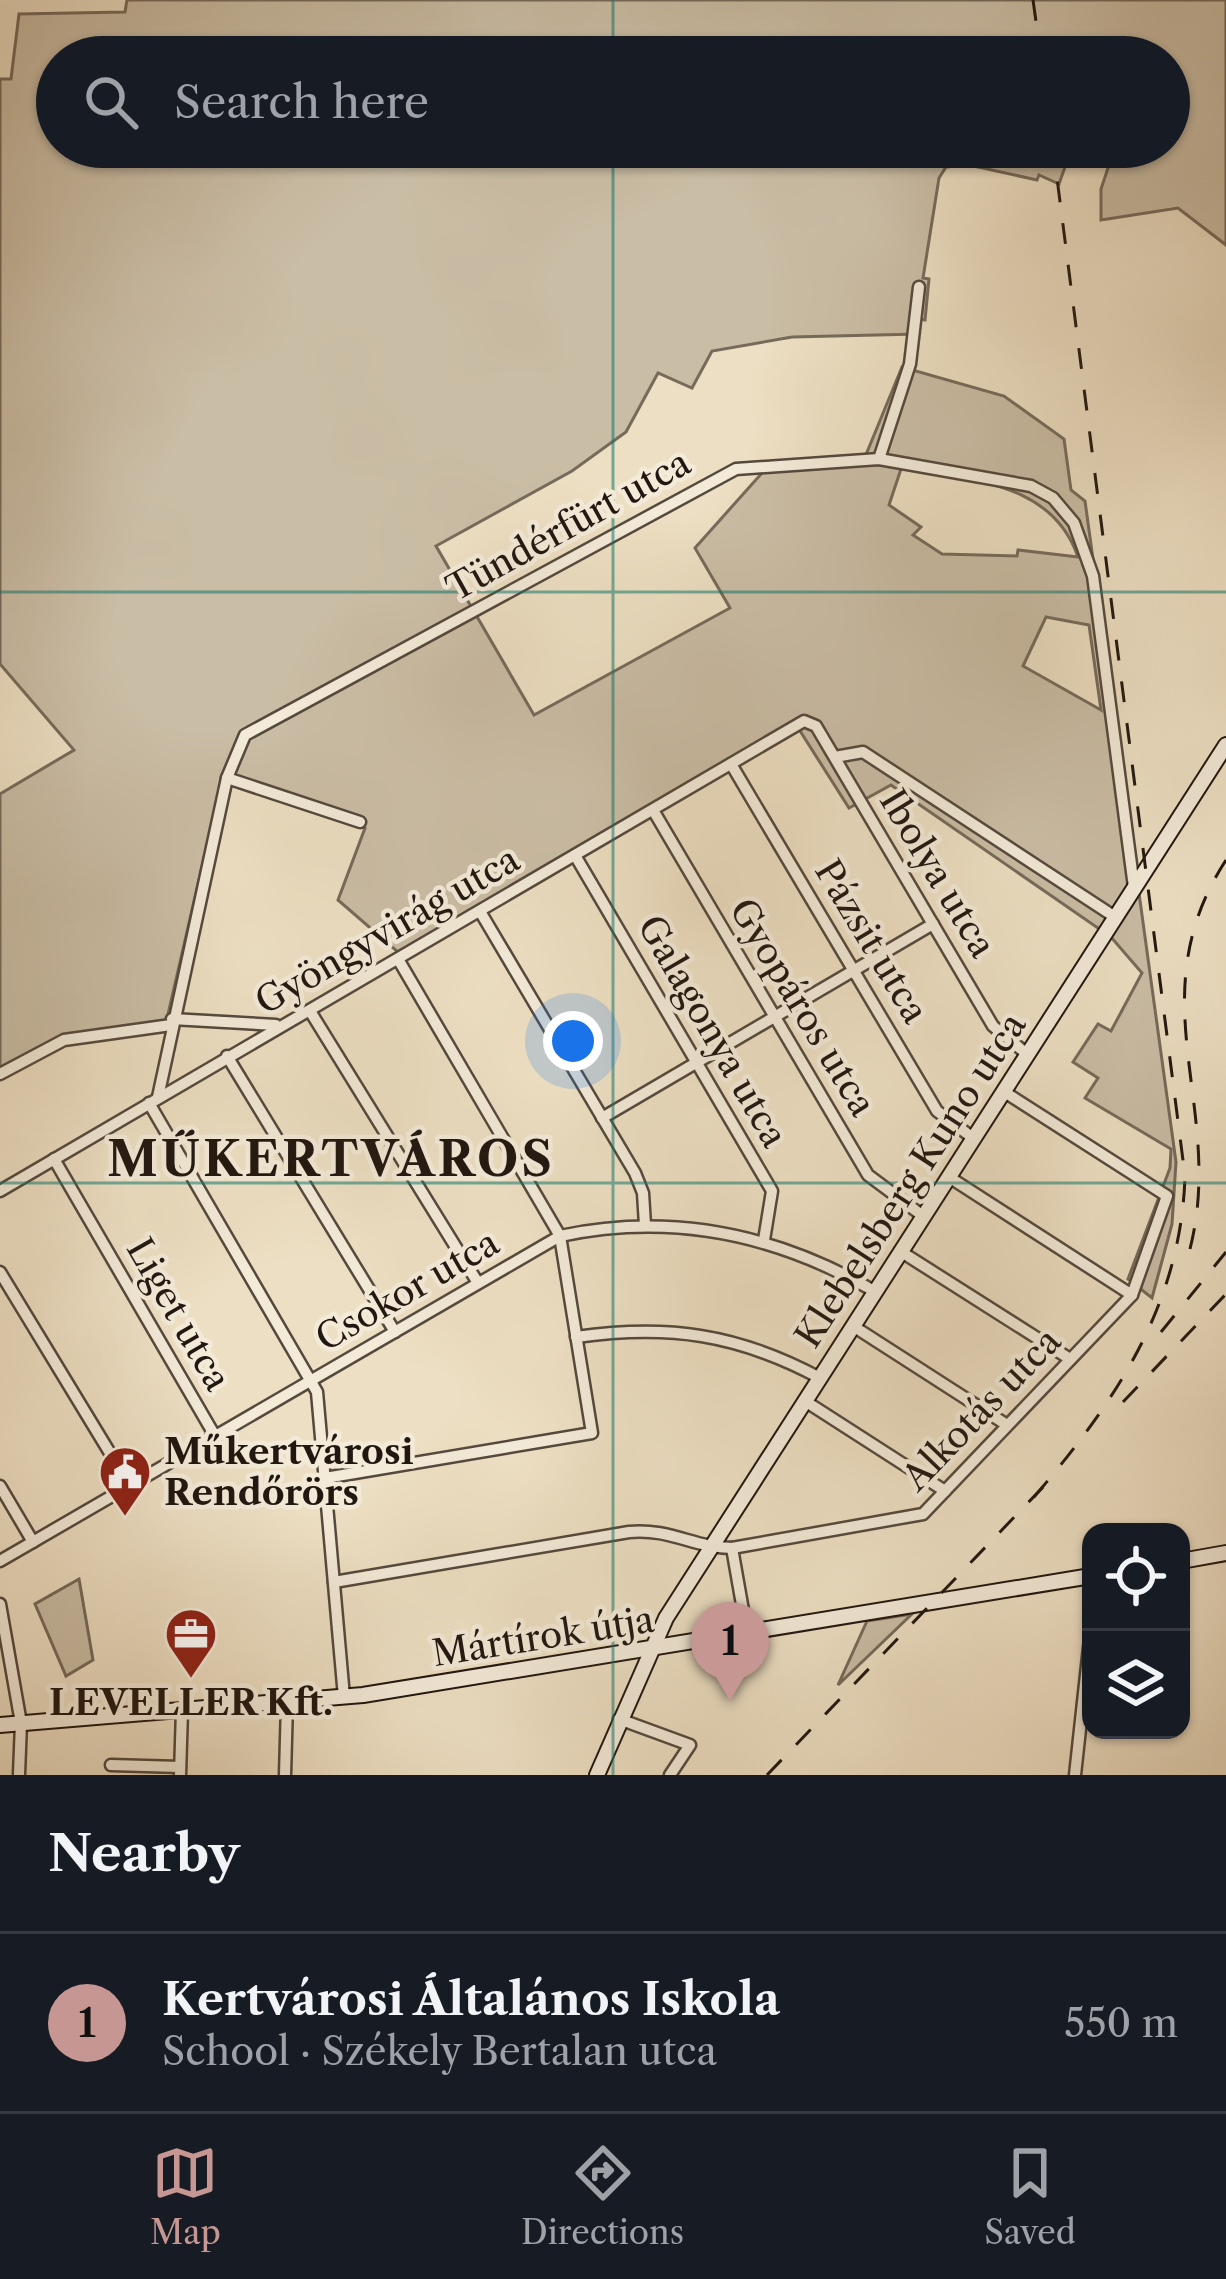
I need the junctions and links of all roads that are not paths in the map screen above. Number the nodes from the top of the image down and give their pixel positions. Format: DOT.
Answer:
graph roads {
  1 [pos="920,287"];
  2 [pos="879,459"];
  3 [pos="804,721"];
  4 [pos="1226,745"];
  5 [pos="835,757"];
  6 [pos="731,764"];
  7 [pos="227,778"];
  8 [pos="652,811"];
  9 [pos="360,822"];
  10 [pos="576,857"];
  11 [pos="1135,888"];
  12 [pos="481,913"];
  13 [pos="1115,917"];
  14 [pos="934,924"];
  15 [pos="398,959"];
  16 [pos="854,971"];
  17 [pos="310,1011"];
  18 [pos="773,1017"];
  19 [pos="171,1022"];
  20 [pos="280,1025"];
  21 [pos="1027,1054"];
  22 [pos="227,1057"];
  23 [pos="697,1062"];
  24 [pos="0,1073"];
  25 [pos="1003,1091"];
  26 [pos="153,1100"];
  27 [pos="602,1118"];
  28 [pos="974,1138"];
  29 [pos="54,1159"];
  30 [pos="949,1177"];
  31 [pos="0,1191"];
  32 [pos="923,1216"];
  33 [pos="645,1225"];
  34 [pos="560,1236"];
  35 [pos="764,1240"];
  36 [pos="900,1251"];
  37 [pos="0,1272"];
  38 [pos="478,1283"];
  39 [pos="874,1292"];
  40 [pos="1132,1295"];
  41 [pos="853,1326"];
  42 [pos="395,1331"];
  43 [pos="576,1337"];
  44 [pos="1070,1359"];
  45 [pos="820,1378"];
  46 [pos="314,1386"];
  47 [pos="805,1402"];
  48 [pos="1007,1425"];
  49 [pos="215,1436"];
  50 [pos="325,1478"];
  51 [pos="0,1486"];
  52 [pos="130,1486"];
  53 [pos="945,1491"];
  54 [pos="33,1542"];
  55 [pos="711,1548"];
  56 [pos="732,1548"];
  57 [pos="1226,1553"];
  58 [pos="1190,1559"];
  59 [pos="0,1561"];
  60 [pos="1082,1577"];
  61 [pos="334,1582"];
  62 [pos="0,1604"];
  63 [pos="1091,1631"];
  64 [pos="747,1633"];
  65 [pos="649,1650"];
  66 [pos="344,1697"];
  67 [pos="287,1702"];
  68 [pos="182,1711"];
  69 [pos="619,1719"];
  70 [pos="21,1724"];
  71 [pos="0,1725"];
  72 [pos="111,1765"];
  73 [pos="180,1771"];
  74 [pos="19,1774"];
  75 [pos="286,1775"];
  76 [pos="597,1775"];
  77 [pos="670,1775"];
  78 [pos="1075,1775"];
  1 -- 2 [label="street"];
  2 -- 7 [label="street, Tündérfürt utca"];
  2 -- 11 [label="street, Tündérfürt utca"];
  3 -- 5 [label="street, Ibolya utca"];
  3 -- 6 [label="street, Gyöngyvirág utca"];
  4 -- 11 [label="street, Klebelsberg Kuno utca"];
  5 -- 13 [label="street"];
  5 -- 14 [label="street, Ibolya utca"];
  6 -- 8 [label="street, Gyöngyvirág utca"];
  6 -- 16 [label="street, Pázsit utca"];
  7 -- 9 [label="street"];
  7 -- 19 [label="street, Tündérfürt utca"];
  8 -- 10 [label="street, Gyöngyvirág utca"];
  8 -- 18 [label="street, Gyopáros utca"];
  10 -- 12 [label="street, Gyöngyvirág utca"];
  10 -- 23 [label="street, Galagonya utca"];
  11 -- 13 [label="street, Klebelsberg Kuno utca"];
  12 -- 15 [label="street, Gyöngyvirág utca"];
  12 -- 27 [label="street"];
  13 -- 21 [label="street, Klebelsberg Kuno utca"];
  14 -- 16 [label="street"];
  14 -- 21 [label="street, Ibolya utca"];
  15 -- 17 [label="street, Gyöngyvirág utca"];
  15 -- 34 [label="street"];
  16 -- 18 [label="street"];
  16 -- 28 [label="street, Pázsit utca"];
  17 -- 20 [label="street, Gyöngyvirág utca"];
  17 -- 38 [label="street"];
  18 -- 23 [label="street"];
  18 -- 32 [label="street, Gyopáros utca"];
  19 -- 20 [label="street"];
  19 -- 24 [label="street"];
  19 -- 26 [label="street, Tündérfürt utca"];
  20 -- 22 [label="street, Gyöngyvirág utca"];
  21 -- 25 [label="street, Klebelsberg Kuno utca"];
  22 -- 26 [label="street, Gyöngyvirág utca"];
  22 -- 42 [label="street"];
  23 -- 27 [label="street"];
  23 -- 35 [label="street, Galagonya utca"];
  25 -- 28 [label="street, Klebelsberg Kuno utca"];
  25 -- 40 [label="street"];
  26 -- 29 [label="street, Gyöngyvirág utca"];
  26 -- 46 [label="street"];
  27 -- 33 [label="street"];
  28 -- 30 [label="street, Klebelsberg Kuno utca"];
  29 -- 31 [label="street, Gyöngyvirág utca"];
  29 -- 49 [label="street, Liget utca"];
  30 -- 32 [label="street, Klebelsberg Kuno utca"];
  30 -- 40 [label="street"];
  32 -- 36 [label="street, Klebelsberg Kuno utca"];
  33 -- 34 [label="street, Csokor utca"];
  33 -- 35 [label="street, Csokor utca"];
  34 -- 38 [label="street, Csokor utca"];
  34 -- 43 [label="street"];
  35 -- 39 [label="street, Csokor utca"];
  36 -- 39 [label="street, Klebelsberg Kuno utca"];
  36 -- 44 [label="street"];
  37 -- 52 [label="street"];
  38 -- 42 [label="street, Csokor utca"];
  39 -- 41 [label="street, Klebelsberg Kuno utca"];
  40 -- 44 [label="street, Alkotás utca"];
  41 -- 45 [label="street, Klebelsberg Kuno utca"];
  41 -- 48 [label="street"];
  42 -- 46 [label="street, Csokor utca"];
  43 -- 45 [label="street"];
  43 -- 50 [label="street"];
  44 -- 48 [label="street, Alkotás utca"];
  45 -- 47 [label="street, Klebelsberg Kuno utca"];
  46 -- 49 [label="street, Csokor utca"];
  46 -- 50 [label="street"];
  47 -- 53 [label="street"];
  47 -- 55 [label="street, Klebelsberg Kuno utca"];
  48 -- 53 [label="street, Alkotás utca"];
  49 -- 52 [label="street, Csokor utca"];
  50 -- 61 [label="street"];
  51 -- 54 [label="street"];
  52 -- 54 [label="street, Csokor utca"];
  53 -- 56 [label="street, Alkotás utca"];
  54 -- 59 [label="street, Csokor utca"];
  55 -- 56 [label="street, Alkotás utca"];
  55 -- 61 [label="street, Alkotás utca"];
  55 -- 65 [label="street, Klebelsberg Kuno utca"];
  56 -- 64 [label="street"];
  57 -- 58 [label="street"];
  60 -- 64 [label="street, Mártírok útja"];
  61 -- 66 [label="street"];
  62 -- 70 [label="street"];
  63 -- 78 [label="street"];
  64 -- 65 [label="street, Mártírok útja"];
  65 -- 66 [label="street, Mártírok útja"];
  65 -- 69 [label="street, Klebelsberg Kuno utca"];
  66 -- 67 [label="street, Mártírok útja"];
  67 -- 68 [label="street, Mártírok útja"];
  67 -- 75 [label="street"];
  68 -- 70 [label="street, Mártírok útja"];
  68 -- 73 [label="street"];
  69 -- 76 [label="street, Klebelsberg Kuno utca"];
  69 -- 77 [label="street"];
  70 -- 71 [label="street, Mártírok útja"];
  70 -- 74 [label="street"];
  72 -- 73 [label="street"];
}
